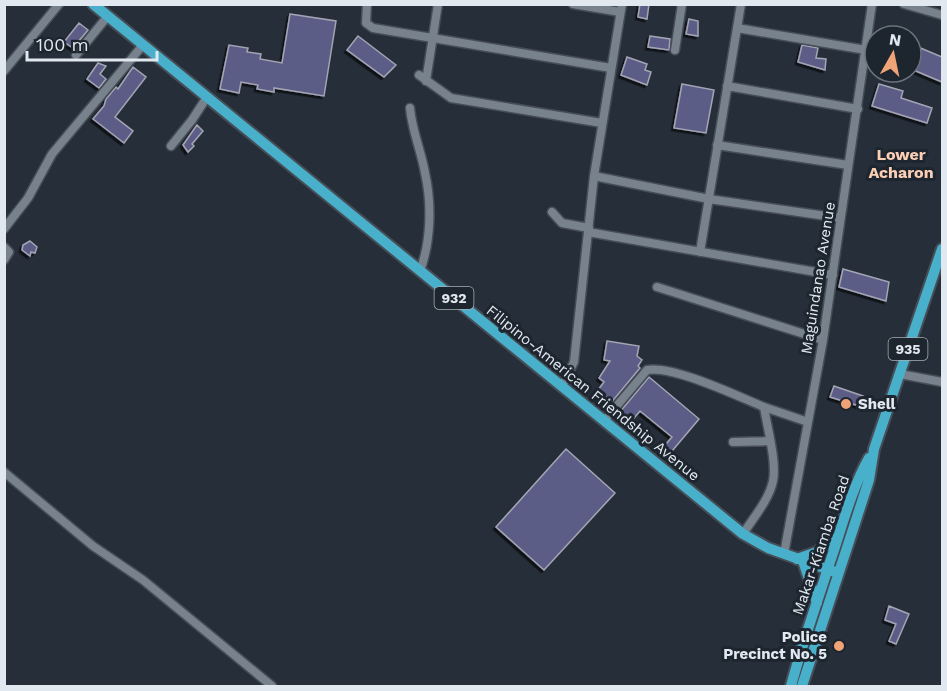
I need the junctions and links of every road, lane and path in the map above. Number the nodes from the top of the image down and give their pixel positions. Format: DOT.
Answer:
graph roads {
  1 [pos="59,4"];
  2 [pos="367,4"];
  3 [pos="438,4"];
  4 [pos="573,4"];
  5 [pos="682,4"];
  6 [pos="741,4"];
  7 [pos="872,4"];
  8 [pos="904,4"];
  9 [pos="621,8"];
  10 [pos="101,9"];
  11 [pos="942,15"];
  12 [pos="869,24"];
  13 [pos="737,28"];
  14 [pos="432,39"];
  15 [pos="143,45"];
  16 [pos="863,49"];
  17 [pos="675,50"];
  18 [pos="76,55"];
  19 [pos="611,68"];
  20 [pos="4,71"];
  21 [pos="863,72"];
  22 [pos="727,86"];
  23 [pos="207,97"];
  24 [pos="410,108"];
  25 [pos="858,108"];
  26 [pos="602,123"];
  27 [pos="717,145"];
  28 [pos="171,146"];
  29 [pos="848,165"];
  30 [pos="594,176"];
  31 [pos="709,199"];
  32 [pos="552,212"];
  33 [pos="840,218"];
  34 [pos="4,229"];
  35 [pos="588,230"];
  36 [pos="4,247"];
  37 [pos="942,249"];
  38 [pos="700,252"];
  39 [pos="4,260"];
  40 [pos="420,271"];
  41 [pos="833,275"];
  42 [pos="657,287"];
  43 [pos="823,340"];
  44 [pos="900,374"];
  45 [pos="942,382"];
  46 [pos="562,386"];
  47 [pos="764,407"];
  48 [pos="604,421"];
  49 [pos="808,422"];
  50 [pos="769,441"];
  51 [pos="733,442"];
  52 [pos="874,450"];
  53 [pos="4,472"];
  54 [pos="743,534"];
  55 [pos="838,537"];
  56 [pos="784,554"];
  57 [pos="800,560"];
  58 [pos="833,571"];
  59 [pos="817,603"];
  60 [pos="272,687"];
  61 [pos="791,687"];
  62 [pos="802,687"];
  1 -- 20 [label="street"];
  2 -- 14 [label="street"];
  3 -- 14 [label="street"];
  4 -- 9 [label="street"];
  5 -- 17 [label="street"];
  6 -- 13 [label="street"];
  7 -- 12 [label="street, Maguindanao Avenue"];
  8 -- 11 [label="street"];
  9 -- 19 [label="street"];
  10 -- 15 [label="main road, Filipino-American Friendship Avenue / 932"];
  10 -- 18 [label="street"];
  13 -- 16 [label="street"];
  13 -- 22 [label="street"];
  14 -- 19 [label="street"];
  14 -- 26 [label="street"];
  15 -- 23 [label="main road, Filipino-American Friendship Avenue / 932"];
  15 -- 34 [label="street"];
  19 -- 26 [label="street"];
  21 -- 25 [label="street, Maguindanao Avenue"];
  22 -- 25 [label="street"];
  22 -- 27 [label="street"];
  23 -- 28 [label="street"];
  23 -- 40 [label="main road, Filipino-American Friendship Avenue / 932"];
  24 -- 40 [label="street"];
  25 -- 29 [label="street, Maguindanao Avenue"];
  26 -- 30 [label="street"];
  27 -- 29 [label="street"];
  27 -- 31 [label="street"];
  29 -- 33 [label="street, Maguindanao Avenue"];
  30 -- 31 [label="street"];
  30 -- 35 [label="street"];
  31 -- 33 [label="street"];
  31 -- 38 [label="street"];
  32 -- 35 [label="street"];
  33 -- 41 [label="street, Maguindanao Avenue"];
  35 -- 38 [label="street"];
  35 -- 46 [label="street"];
  36 -- 39 [label="street"];
  37 -- 44 [label="main road, Makar-Kiamba Road / 935"];
  38 -- 41 [label="street"];
  40 -- 46 [label="main road, Filipino-American Friendship Avenue / 932"];
  41 -- 43 [label="street, Maguindanao Avenue"];
  42 -- 43 [label="street"];
  43 -- 49 [label="street, Maguindanao Avenue"];
  44 -- 45 [label="street"];
  44 -- 52 [label="main road, Makar-Kiamba Road / 935"];
  46 -- 48 [label="main road, Filipino-American Friendship Avenue / 932"];
  47 -- 48 [label="street"];
  47 -- 49 [label="street"];
  47 -- 50 [label="street"];
  48 -- 54 [label="main road, Filipino-American Friendship Avenue / 932"];
  49 -- 56 [label="street, Maguindanao Avenue"];
  50 -- 51 [label="street"];
  50 -- 54 [label="street"];
  52 -- 55 [label="main road, Makar-Kiamba Road / 935"];
  52 -- 58 [label="main road, Makar-Kiamba Road / 935"];
  53 -- 60 [label="street"];
  54 -- 56 [label="main road, Filipino-American Friendship Avenue / 932"];
  55 -- 57 [label="main road"];
  55 -- 58 [label="main road, Makar-Kiamba Road / 935"];
  56 -- 57 [label="main road, Filipino-American Friendship Avenue / 932"];
  57 -- 58 [label="main road, Filipino-American Friendship Avenue / 932"];
  57 -- 59 [label="main road"];
  58 -- 59 [label="main road, Makar-Kiamba Road / 935"];
  58 -- 62 [label="main road, Makar-Kiamba Road / 935"];
  59 -- 61 [label="main road, Makar-Kiamba Road / 935"];
}
